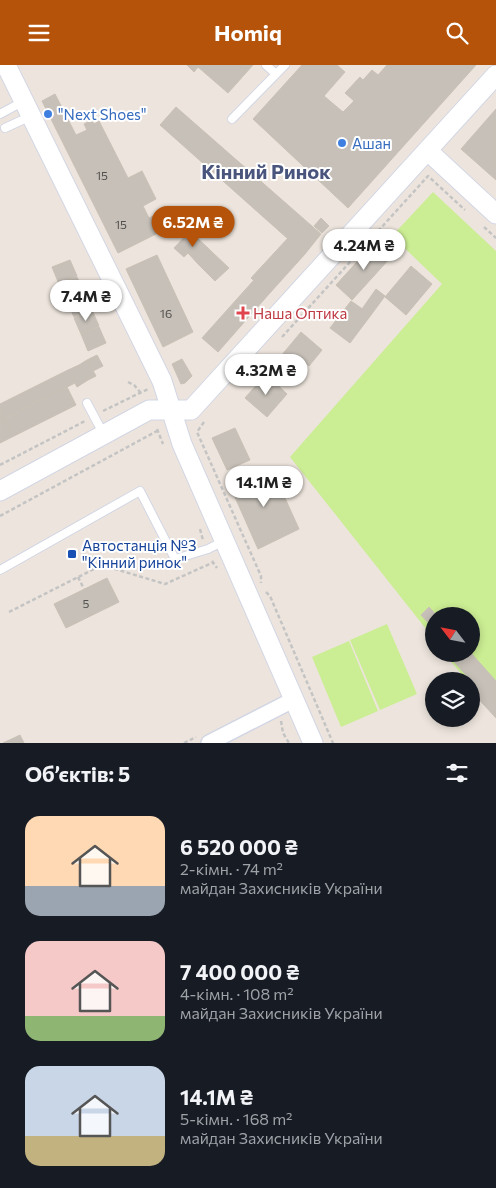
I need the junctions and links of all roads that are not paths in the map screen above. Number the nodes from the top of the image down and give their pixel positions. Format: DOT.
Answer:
graph roads {
  1 [pos="6,65"];
  2 [pos="266,65"];
  3 [pos="285,65"];
  4 [pos="276,74"];
  5 [pos="496,75"];
  6 [pos="28,109"];
  7 [pos="0,114"];
  8 [pos="232,119"];
  9 [pos="5,128"];
  10 [pos="428,151"];
  11 [pos="489,220"];
  12 [pos="87,403"];
  13 [pos="171,410"];
  14 [pos="104,435"];
  15 [pos="0,491"];
  16 [pos="224,541"];
  17 [pos="0,570"];
  18 [pos="293,700"];
  19 [pos="209,743"];
  20 [pos="313,743"];
  1 -- 6 [label="street"];
  2 -- 4 [label="lane"];
  3 -- 4 [label="lane"];
  4 -- 8 [label="lane"];
  5 -- 10 [label="street"];
  6 -- 7 [label="lane"];
  6 -- 9 [label="lane"];
  6 -- 13 [label="street"];
  10 -- 11 [label="street"];
  10 -- 13 [label="street"];
  12 -- 14 [label="lane"];
  13 -- 14 [label="street"];
  13 -- 16 [label="street"];
  14 -- 15 [label="street"];
  16 -- 17 [label="lane"];
  16 -- 18 [label="street"];
  18 -- 19 [label="street"];
  18 -- 20 [label="street"];
}
